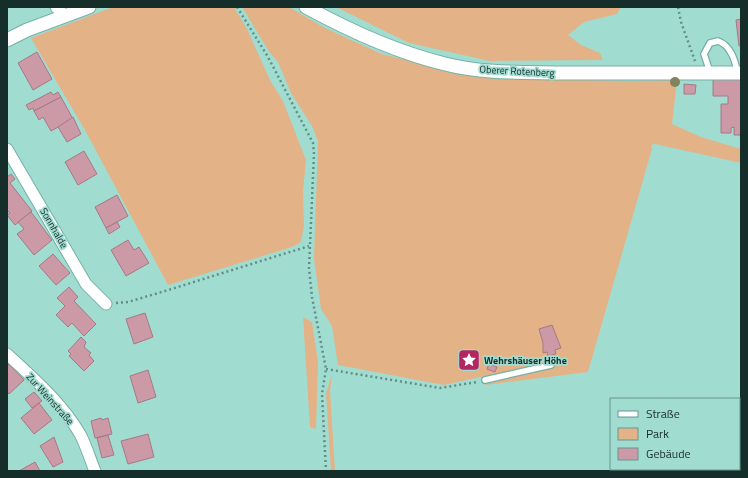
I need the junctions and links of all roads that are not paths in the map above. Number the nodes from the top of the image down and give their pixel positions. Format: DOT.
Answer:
graph roads {
  1 [pos="89,7"];
  2 [pos="306,7"];
  3 [pos="60,12"];
  4 [pos="7,40"];
  5 [pos="703,67"];
  6 [pos="739,73"];
  7 [pos="7,148"];
  8 [pos="106,304"];
  9 [pos="7,354"];
  10 [pos="552,359"];
  11 [pos="485,380"];
  12 [pos="95,471"];
  1 -- 3 [label="street"];
  2 -- 5 [label="street, Oberer Rotenberg"];
  3 -- 4 [label="street"];
  5 -- 6 [label="street, Oberer Rotenberg"];
  5 -- 6 [label="lane"];
  7 -- 8 [label="street, Sonnhalde"];
  9 -- 12 [label="street, Zur Weinstraße"];
  10 -- 11 [label="lane"];
}
